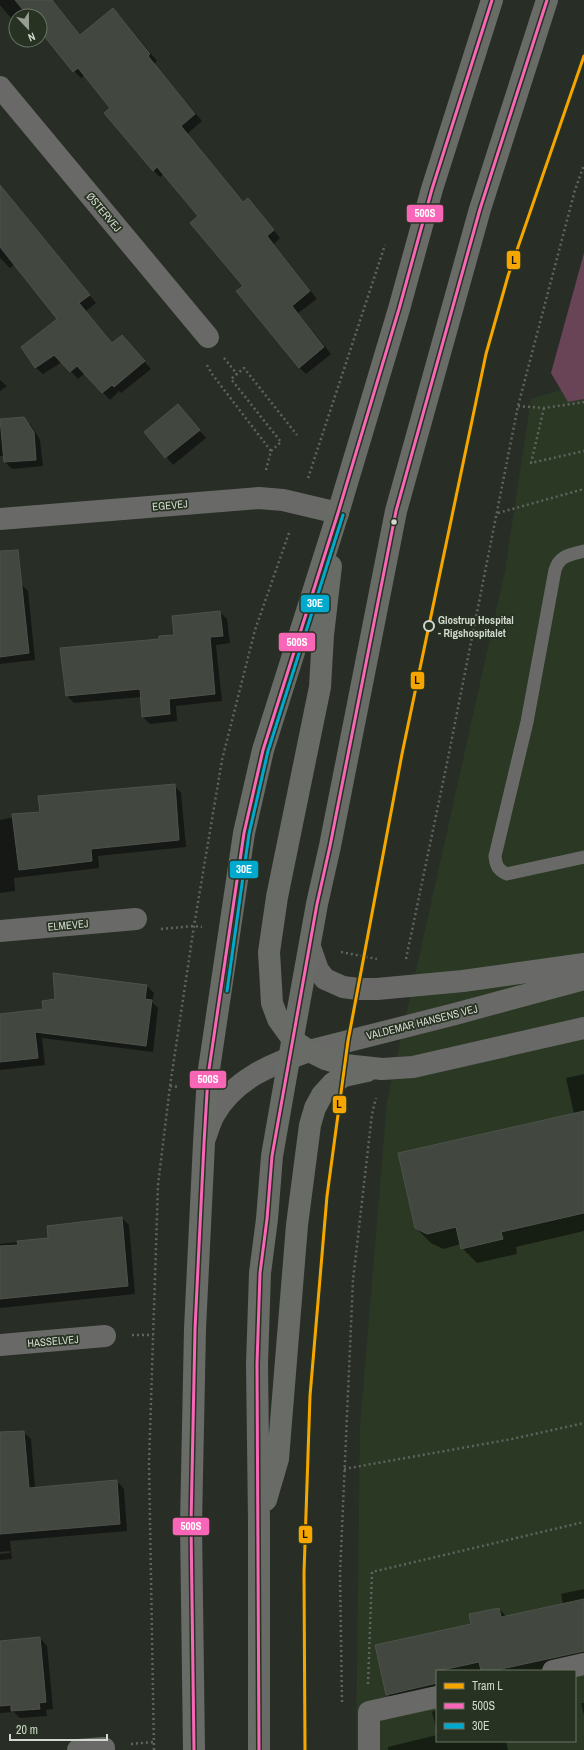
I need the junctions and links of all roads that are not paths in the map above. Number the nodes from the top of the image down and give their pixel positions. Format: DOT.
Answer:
graph roads {
  1 [pos="492,0"];
  2 [pos="547,0"];
  3 [pos="0,87"];
  4 [pos="208,338"];
  5 [pos="338,513"];
  6 [pos="0,518"];
  7 [pos="584,552"];
  8 [pos="584,857"];
  9 [pos="136,919"];
  10 [pos="0,931"];
  11 [pos="310,946"];
  12 [pos="584,964"];
  13 [pos="584,979"];
  14 [pos="584,1028"];
  15 [pos="297,1049"];
  16 [pos="382,1069"];
  17 [pos="204,1143"];
  18 [pos="105,1336"];
  19 [pos="0,1345"];
  20 [pos="259,1522"];
  21 [pos="584,1664"];
  22 [pos="557,1670"];
  23 [pos="436,1697"];
  24 [pos="104,1748"];
  25 [pos="78,1750"];
  26 [pos="194,1750"];
  27 [pos="259,1750"];
  28 [pos="369,1750"];
  1 -- 5 [label="main road"];
  2 -- 11 [label="main road"];
  3 -- 4 [label="street, ØSTERVEJ"];
  5 -- 6 [label="street, EGEVEJ"];
  5 -- 15 [label="main road"];
  5 -- 17 [label="main road"];
  7 -- 8 [label="lane"];
  9 -- 10 [label="street, ELMEVEJ"];
  11 -- 12 [label="street"];
  11 -- 15 [label="main road"];
  13 -- 15 [label="street, VALDEMAR HANSENS VEJ"];
  14 -- 16 [label="street"];
  15 -- 16 [label="main road"];
  15 -- 17 [label="street, VALDEMAR HANSENS VEJ"];
  15 -- 20 [label="main road"];
  16 -- 20 [label="main road"];
  17 -- 26 [label="main road"];
  18 -- 19 [label="street, HASSELVEJ"];
  20 -- 27 [label="main road"];
  21 -- 22 [label="street"];
  23 -- 28 [label="street"];
  24 -- 25 [label="street"];
}
